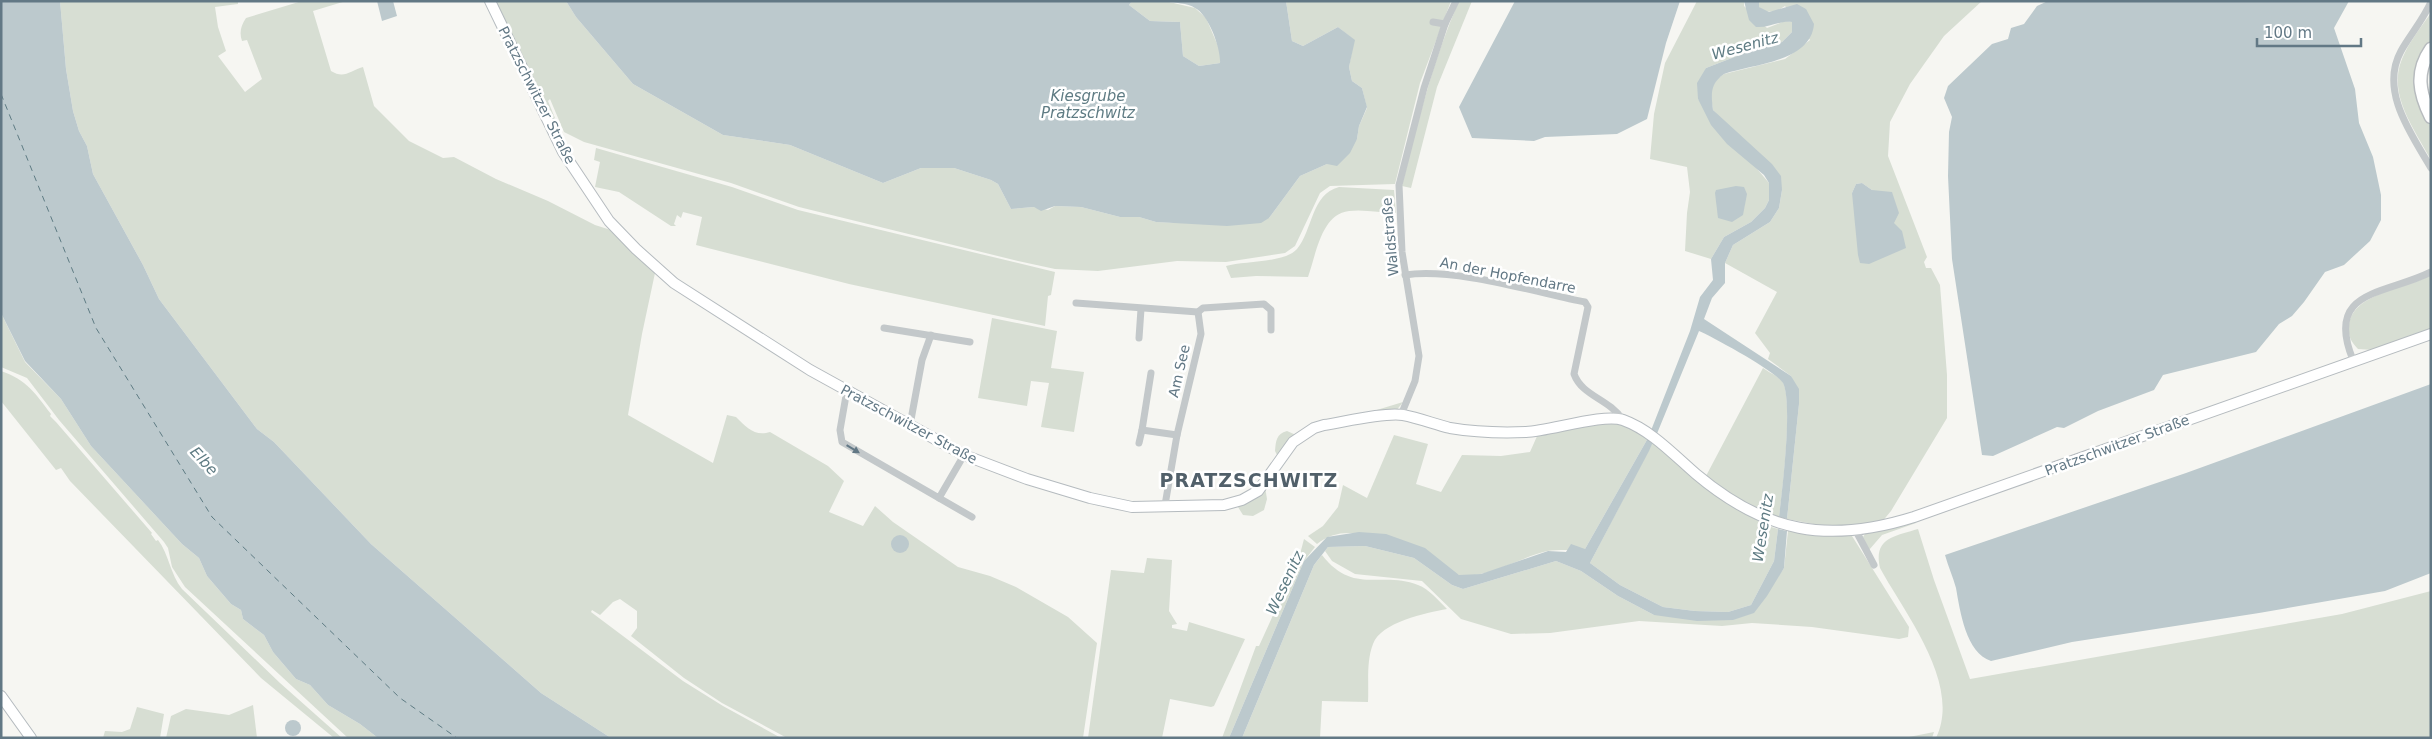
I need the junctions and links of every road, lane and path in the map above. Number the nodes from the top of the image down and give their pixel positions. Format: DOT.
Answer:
graph roads {
  1 [pos="490,1"];
  2 [pos="1456,1"];
  3 [pos="2431,2"];
  4 [pos="1433,22"];
  5 [pos="1445,24"];
  6 [pos="2431,49"];
  7 [pos="2431,68"];
  8 [pos="2428,111"];
  9 [pos="2431,168"];
  10 [pos="2431,272"];
  11 [pos="1405,275"];
  12 [pos="1076,303"];
  13 [pos="1141,309"];
  14 [pos="1198,312"];
  15 [pos="884,328"];
  16 [pos="1271,330"];
  17 [pos="2431,334"];
  18 [pos="930,335"];
  19 [pos="1139,338"];
  20 [pos="970,342"];
  21 [pos="2353,360"];
  22 [pos="1152,374"];
  23 [pos="847,390"];
  24 [pos="1401,415"];
  25 [pos="1622,419"];
  26 [pos="910,426"];
  27 [pos="1142,430"];
  28 [pos="1177,435"];
  29 [pos="1140,443"];
  30 [pos="964,455"];
  31 [pos="939,498"];
  32 [pos="1165,505"];
  33 [pos="972,517"];
  34 [pos="1856,531"];
  35 [pos="1874,565"];
  36 [pos="1,696"];
  37 [pos="31,738"];
  1 -- 23 [label="street, Pratzschwitzer Straße"];
  2 -- 5 [label="street, Waldstraße"];
  3 -- 9 [label="street"];
  4 -- 5 [label="street"];
  5 -- 11 [label="street, Waldstraße"];
  6 -- 8 [label="highway"];
  7 -- 8 [label="highway"];
  10 -- 21 [label="street"];
  11 -- 24 [label="street, Waldstraße"];
  11 -- 25 [label="street, An der Hopfendarre"];
  12 -- 13 [label="street"];
  13 -- 14 [label="street"];
  13 -- 19 [label="street"];
  14 -- 16 [label="street"];
  14 -- 28 [label="street, Am See"];
  15 -- 18 [label="street"];
  17 -- 21 [label="street, Pratzschwitzer Straße"];
  18 -- 20 [label="street"];
  18 -- 26 [label="street"];
  21 -- 34 [label="street, Pratzschwitzer Straße"];
  22 -- 27 [label="street, Am See"];
  23 -- 26 [label="street, Pratzschwitzer Straße"];
  23 -- 31 [label="street, one-way"];
  24 -- 25 [label="street, Pratzschwitzer Straße"];
  24 -- 32 [label="street, Pratzschwitzer Straße"];
  25 -- 34 [label="street, Pratzschwitzer Straße"];
  26 -- 30 [label="street, Pratzschwitzer Straße"];
  27 -- 28 [label="street"];
  27 -- 29 [label="street, Am See"];
  28 -- 32 [label="street, Am See"];
  30 -- 31 [label="street"];
  30 -- 32 [label="street, Pratzschwitzer Straße"];
  31 -- 33 [label="street"];
  34 -- 35 [label="street"];
  36 -- 37 [label="street"];
}
